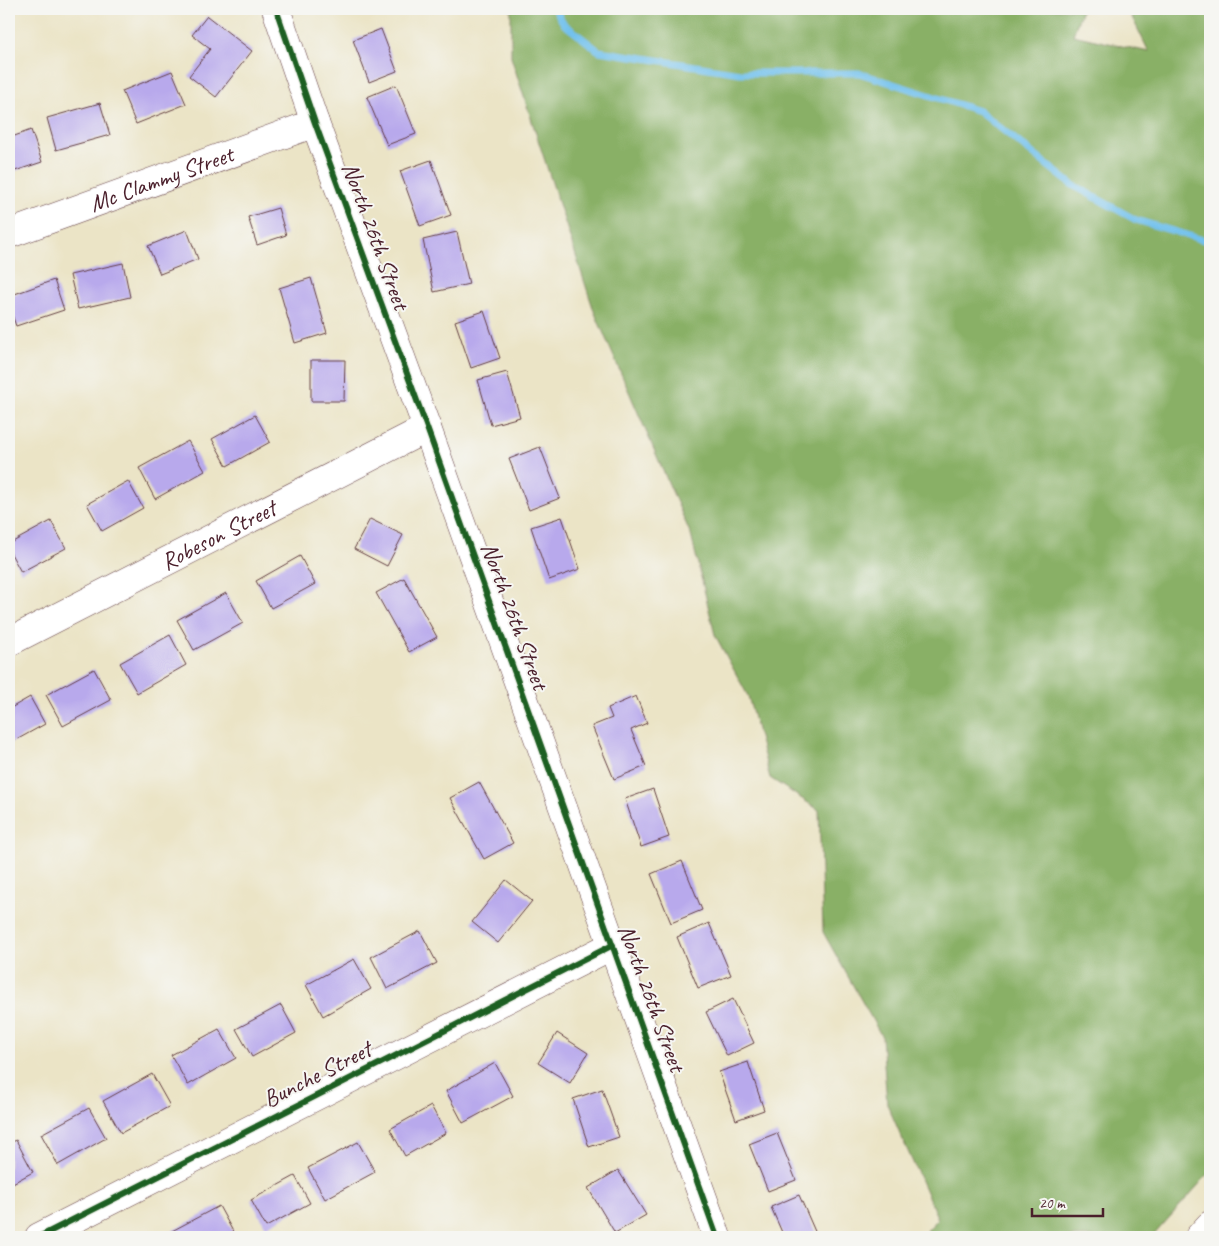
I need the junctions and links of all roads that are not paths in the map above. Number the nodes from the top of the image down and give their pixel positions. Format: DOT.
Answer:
graph roads {
  1 [pos="276,9"];
  2 [pos="315,123"];
  3 [pos="9,234"];
  4 [pos="427,428"];
  5 [pos="9,642"];
  6 [pos="613,944"];
  7 [pos="1210,1225"];
  8 [pos="38,1237"];
  9 [pos="717,1237"];
  10 [pos="1199,1237"];
  1 -- 2 [label="main road, North 26th Street"];
  2 -- 3 [label="main road, Mc Clammy Street"];
  2 -- 4 [label="main road, North 26th Street"];
  4 -- 5 [label="main road, Robeson Street"];
  4 -- 6 [label="main road, North 26th Street"];
  6 -- 8 [label="main road, Bunche Street"];
  6 -- 9 [label="main road, North 26th Street"];
  7 -- 10 [label="main road"];
}
